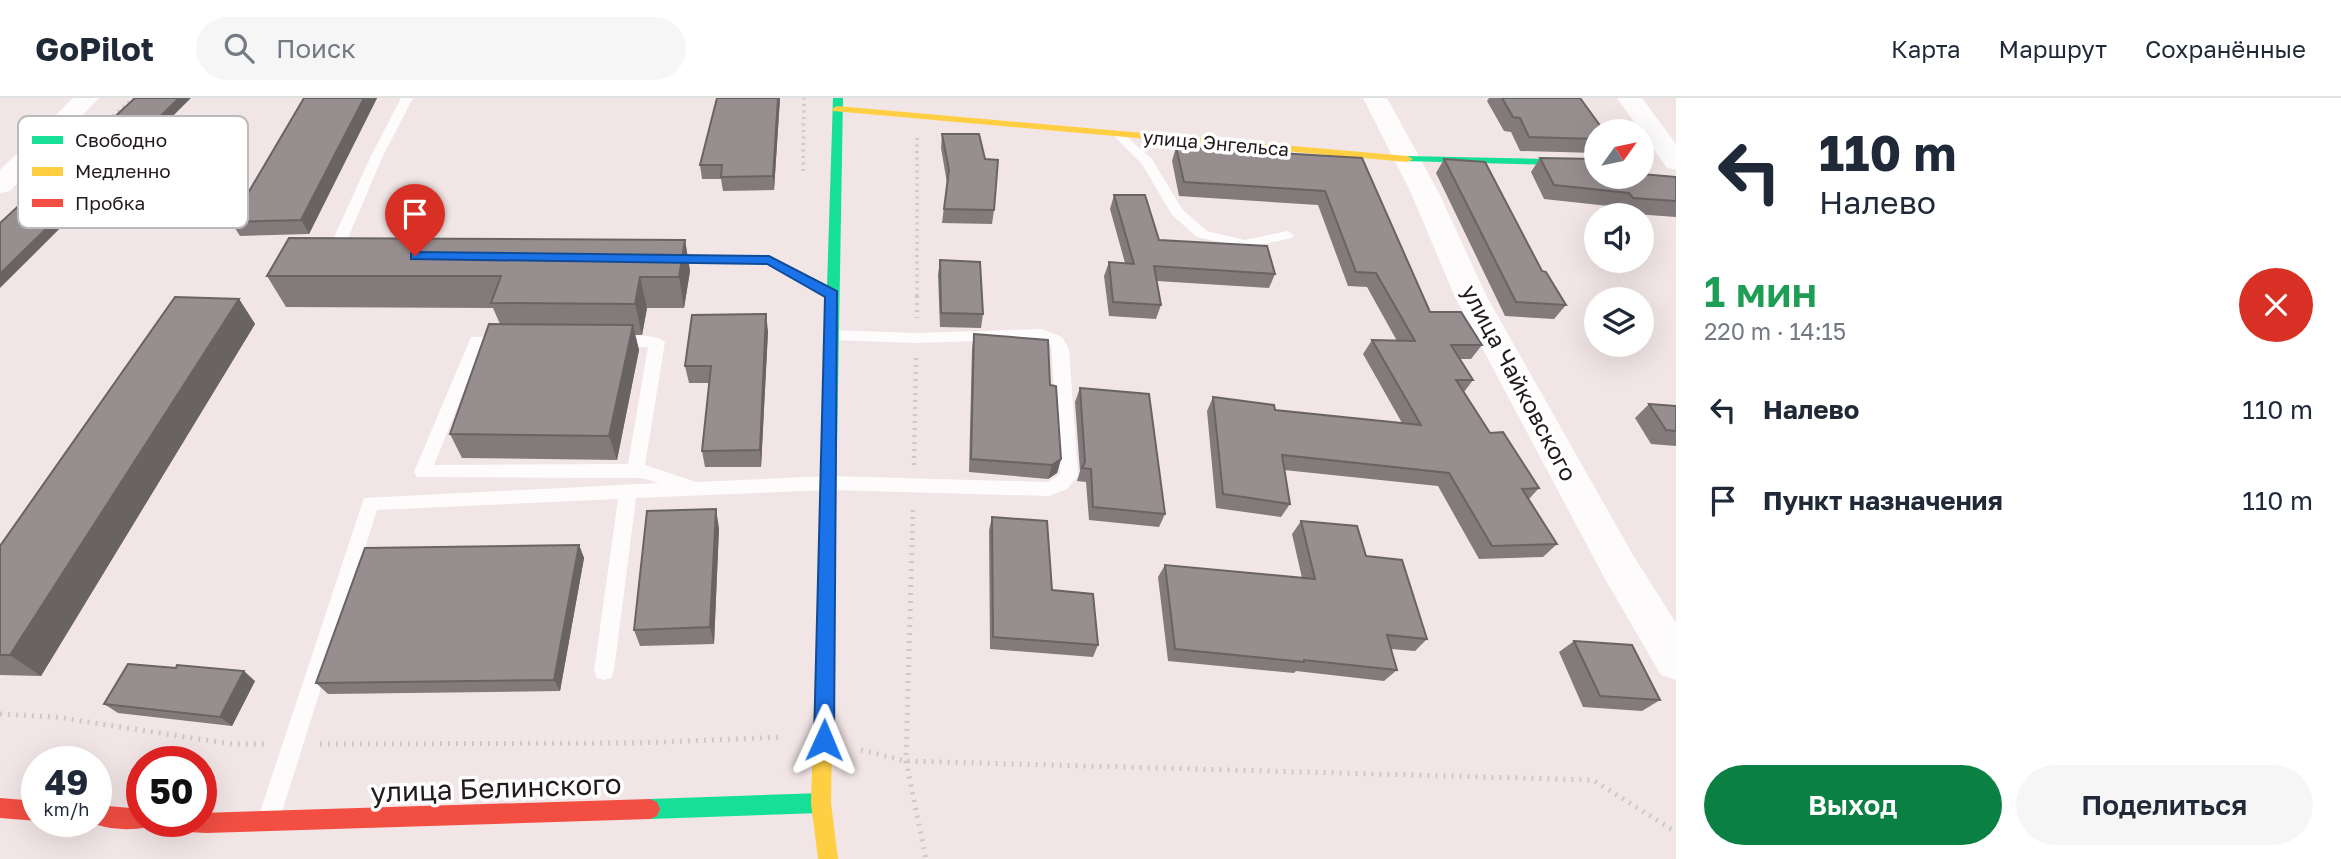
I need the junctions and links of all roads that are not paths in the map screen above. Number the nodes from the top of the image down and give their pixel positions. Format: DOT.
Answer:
graph roads {
  1 [pos="87,98"];
  2 [pos="407,98"];
  3 [pos="1375,98"];
  4 [pos="1629,98"];
  5 [pos="838,103"];
  6 [pos="69,116"];
  7 [pos="1119,134"];
  8 [pos="1405,159"];
  9 [pos="1584,163"];
  10 [pos="1676,163"];
  11 [pos="1654,164"];
  12 [pos="18,168"];
  13 [pos="0,186"];
  14 [pos="1287,235"];
  15 [pos="347,255"];
  16 [pos="647,259"];
  17 [pos="832,295"];
  18 [pos="831,335"];
  19 [pos="518,341"];
  20 [pos="601,341"];
  21 [pos="635,471"];
  22 [pos="829,483"];
  23 [pos="702,490"];
  24 [pos="628,493"];
  25 [pos="1676,661"];
  26 [pos="604,671"];
  27 [pos="821,803"];
  28 [pos="0,808"];
  29 [pos="21,810"];
  30 [pos="268,822"];
  31 [pos="217,823"];
  32 [pos="828,859"];
  1 -- 6 [label="street"];
  2 -- 15 [label="lane"];
  3 -- 8 [label="street, улица Чайковского"];
  4 -- 10 [label="street"];
  5 -- 7 [label="main road, улица Энгельса"];
  5 -- 17 [label="main road"];
  7 -- 8 [label="main road, улица Энгельса"];
  7 -- 14 [label="lane"];
  8 -- 9 [label="main road, улица Энгельса"];
  8 -- 25 [label="street, улица Чайковского"];
  10 -- 11 [label="street"];
  12 -- 13 [label="street"];
  16 -- 17 [label="lane"];
  17 -- 18 [label="main road"];
  18 -- 22 [label="main road"];
  18 -- 22 [label="lane"];
  19 -- 21 [label="lane"];
  20 -- 21 [label="lane"];
  21 -- 23 [label="lane"];
  22 -- 23 [label="lane"];
  22 -- 27 [label="main road"];
  23 -- 24 [label="lane"];
  24 -- 26 [label="lane"];
  24 -- 30 [label="lane"];
  27 -- 30 [label="main road, улица Белинского"];
  27 -- 32 [label="main road"];
  28 -- 29 [label="main road"];
  30 -- 31 [label="main road, улица Белинского"];
}
